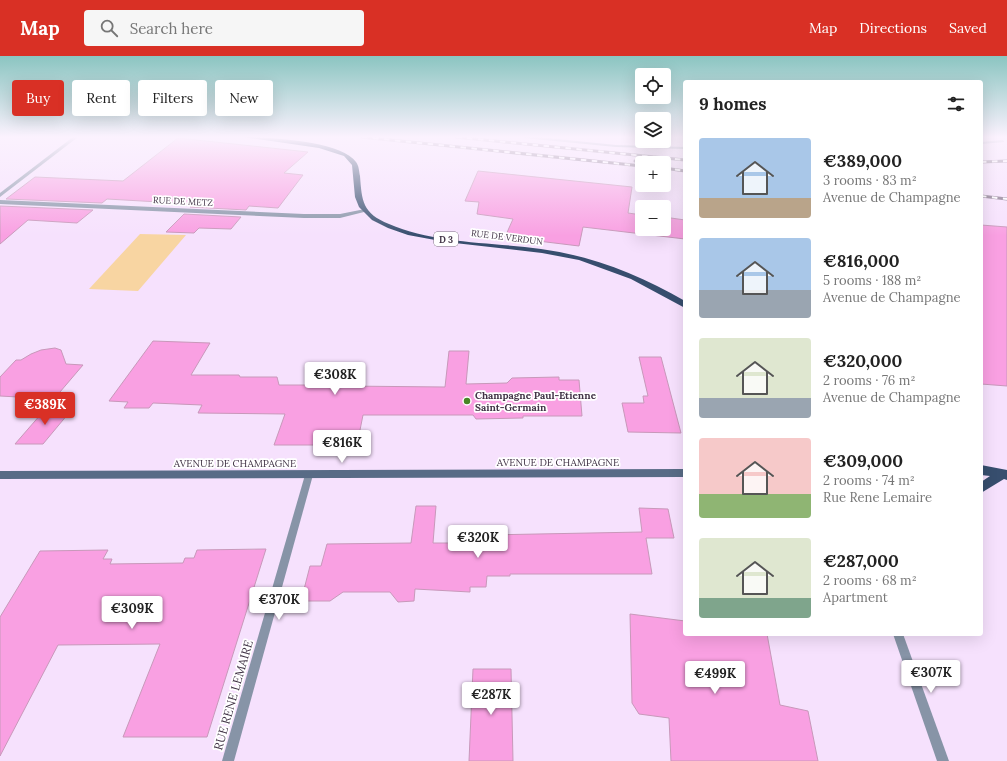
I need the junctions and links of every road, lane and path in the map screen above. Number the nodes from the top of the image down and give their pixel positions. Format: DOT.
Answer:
graph roads {
  1 [pos="33,170"];
  2 [pos="356,170"];
  3 [pos="0,195"];
  4 [pos="0,202"];
  5 [pos="365,211"];
  6 [pos="683,304"];
  7 [pos="983,470"];
  8 [pos="683,473"];
  9 [pos="0,475"];
  10 [pos="309,475"];
  11 [pos="1004,475"];
  12 [pos="983,487"];
  13 [pos="899,636"];
  14 [pos="228,761"];
  15 [pos="943,761"];
  1 -- 3 [label="street"];
  2 -- 5 [label="main road"];
  4 -- 5 [label="street, RUE DE METZ"];
  5 -- 6 [label="main road, RUE DE VERDUN / D 3"];
  7 -- 11 [label="main road"];
  8 -- 10 [label="main road, AVENUE DE CHAMPAGNE"];
  9 -- 10 [label="main road, AVENUE DE CHAMPAGNE"];
  10 -- 14 [label="street, RUE RENE LEMAIRE"];
  11 -- 12 [label="main road"];
  13 -- 15 [label="street"];
}
